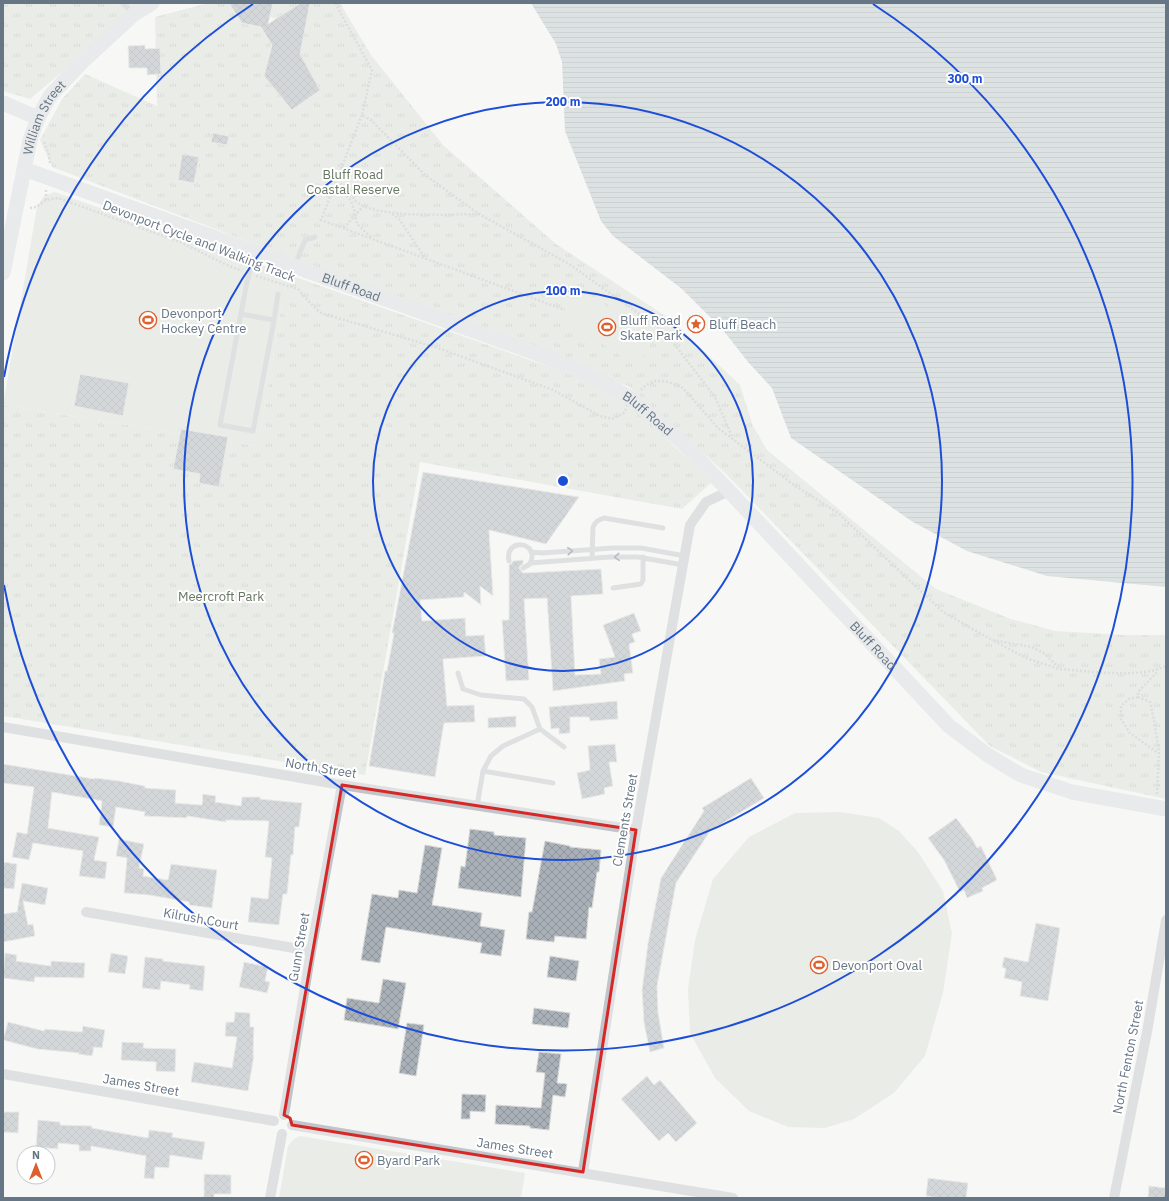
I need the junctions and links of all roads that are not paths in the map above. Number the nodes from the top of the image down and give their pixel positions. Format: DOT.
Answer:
graph roads {
  1 [pos="123,3"];
  2 [pos="152,3"];
  3 [pos="134,14"];
  4 [pos="3,103"];
  5 [pos="38,118"];
  6 [pos="24,169"];
  7 [pos="315,237"];
  8 [pos="255,252"];
  9 [pos="294,266"];
  10 [pos="3,273"];
  11 [pos="278,294"];
  12 [pos="241,314"];
  13 [pos="274,320"];
  14 [pos="729,490"];
  15 [pos="663,528"];
  16 [pos="592,549"];
  17 [pos="531,552"];
  18 [pos="592,558"];
  19 [pos="643,558"];
  20 [pos="510,561"];
  21 [pos="684,561"];
  22 [pos="530,562"];
  23 [pos="523,568"];
  24 [pos="613,588"];
  25 [pos="458,673"];
  26 [pos="3,727"];
  27 [pos="540,729"];
  28 [pos="564,747"];
  29 [pos="483,771"];
  30 [pos="553,783"];
  31 [pos="342,784"];
  32 [pos="477,806"];
  33 [pos="1160,809"];
  34 [pos="636,830"];
  35 [pos="86,912"];
  36 [pos="1166,922"];
  37 [pos="311,951"];
  38 [pos="3,1074"];
  39 [pos="284,1115"];
  40 [pos="274,1121"];
  41 [pos="292,1125"];
  42 [pos="282,1134"];
  43 [pos="583,1172"];
  44 [pos="270,1198"];
  45 [pos="733,1198"];
  46 [pos="1114,1198"];
  1 -- 3 [label="lane"];
  2 -- 3 [label="street, William Street"];
  3 -- 5 [label="street, William Street"];
  4 -- 5 [label="street"];
  5 -- 6 [label="street, William Street"];
  6 -- 8 [label="street, Bluff Road"];
  6 -- 10 [label="street, William Street"];
  7 -- 9 [label="lane"];
  8 -- 9 [label="street, Bluff Road"];
  8 -- 12 [label="lane"];
  9 -- 14 [label="street, Bluff Road"];
  11 -- 13 [label="lane"];
  12 -- 13 [label="lane"];
  12 -- 13 [label="lane"];
  14 -- 21 [label="street, Clements Street"];
  14 -- 33 [label="street, Bluff Road"];
  15 -- 16 [label="lane"];
  17 -- 16 [label="lane, one-way"];
  16 -- 18 [label="lane"];
  16 -- 21 [label="lane"];
  17 -- 20 [label="lane"];
  17 -- 22 [label="lane"];
  19 -- 18 [label="lane, one-way"];
  18 -- 22 [label="lane"];
  19 -- 21 [label="lane"];
  19 -- 24 [label="lane"];
  21 -- 34 [label="street, Clements Street"];
  22 -- 23 [label="lane"];
  25 -- 27 [label="lane"];
  26 -- 31 [label="street, North Street"];
  27 -- 28 [label="lane"];
  27 -- 29 [label="lane"];
  29 -- 30 [label="lane"];
  29 -- 32 [label="lane"];
  31 -- 32 [label="street, North Street"];
  31 -- 37 [label="street, Gunn Street"];
  32 -- 34 [label="street, North Street"];
  34 -- 43 [label="street, Clements Street"];
  35 -- 37 [label="street, Kilrush Court"];
  36 -- 46 [label="street, North Fenton Street"];
  37 -- 39 [label="street, Gunn Street"];
  38 -- 40 [label="street, James Street"];
  39 -- 40 [label="street"];
  39 -- 41 [label="street"];
  40 -- 42 [label="street"];
  41 -- 42 [label="street"];
  41 -- 43 [label="street, James Street"];
  42 -- 44 [label="street"];
  43 -- 45 [label="street, James Street"];
}
